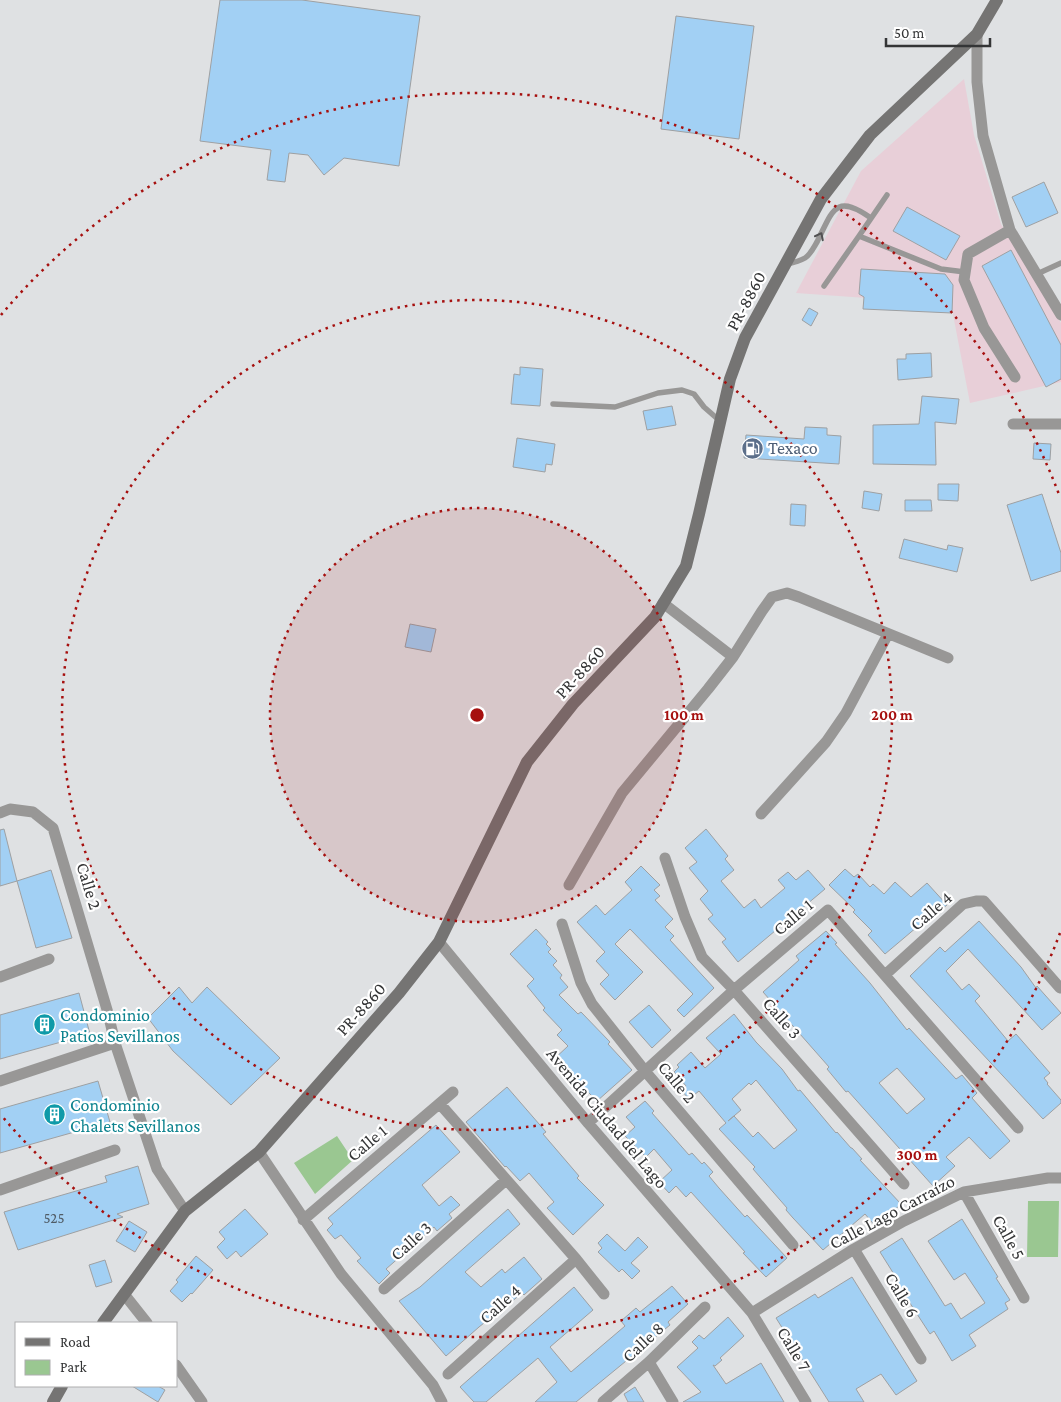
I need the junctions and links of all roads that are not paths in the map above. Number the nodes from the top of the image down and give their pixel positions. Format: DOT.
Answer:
graph roads {
  1 [pos="997,0"];
  2 [pos="976,34"];
  3 [pos="887,195"];
  4 [pos="871,218"];
  5 [pos="1010,230"];
  6 [pos="859,236"];
  7 [pos="1061,263"];
  8 [pos="785,265"];
  9 [pos="965,272"];
  10 [pos="1037,274"];
  11 [pos="824,286"];
  12 [pos="1061,315"];
  13 [pos="1015,377"];
  14 [pos="553,404"];
  15 [pos="720,421"];
  16 [pos="1012,424"];
  17 [pos="1061,424"];
  18 [pos="663,603"];
  19 [pos="888,634"];
  20 [pos="733,657"];
  21 [pos="948,658"];
  22 [pos="0,813"];
  23 [pos="761,814"];
  24 [pos="664,858"];
  25 [pos="569,885"];
  26 [pos="562,924"];
  27 [pos="439,942"];
  28 [pos="49,959"];
  29 [pos="886,974"];
  30 [pos="0,978"];
  31 [pos="1060,988"];
  32 [pos="734,990"];
  33 [pos="115,1043"];
  34 [pos="645,1071"];
  35 [pos="0,1081"];
  36 [pos="453,1092"];
  37 [pos="440,1104"];
  38 [pos="588,1123"];
  39 [pos="1018,1128"];
  40 [pos="115,1150"];
  41 [pos="259,1152"];
  42 [pos="1061,1178"];
  43 [pos="506,1180"];
  44 [pos="904,1184"];
  45 [pos="0,1190"];
  46 [pos="964,1192"];
  47 [pos="185,1211"];
  48 [pos="303,1220"];
  49 [pos="793,1245"];
  50 [pos="854,1250"];
  51 [pos="576,1259"];
  52 [pos="384,1289"];
  53 [pos="124,1294"];
  54 [pos="604,1294"];
  55 [pos="1024,1298"];
  56 [pos="705,1307"];
  57 [pos="752,1313"];
  58 [pos="104,1322"];
  59 [pos="146,1322"];
  60 [pos="921,1359"];
  61 [pos="649,1362"];
  62 [pos="178,1368"];
  63 [pos="448,1374"];
  64 [pos="61,1387"];
  65 [pos="200,1401"];
  66 [pos="53,1402"];
  67 [pos="442,1402"];
  68 [pos="603,1402"];
  69 [pos="673,1402"];
  70 [pos="806,1402"];
  1 -- 2 [label="street, PR-8860 / PR-8860"];
  2 -- 5 [label="street"];
  2 -- 8 [label="street, PR-8860 / PR-8860"];
  3 -- 4 [label="lane"];
  4 -- 6 [label="lane"];
  8 -- 4 [label="lane, one-way"];
  5 -- 9 [label="street"];
  5 -- 10 [label="street"];
  6 -- 9 [label="lane"];
  6 -- 11 [label="lane"];
  7 -- 10 [label="lane"];
  8 -- 15 [label="street, PR-8860 / PR-8860"];
  9 -- 13 [label="street"];
  10 -- 12 [label="street"];
  14 -- 15 [label="lane"];
  15 -- 18 [label="street, PR-8860 / PR-8860"];
  16 -- 17 [label="street"];
  18 -- 20 [label="street"];
  18 -- 27 [label="street, PR-8860 / PR-8860"];
  19 -- 20 [label="street"];
  19 -- 21 [label="street"];
  19 -- 23 [label="street"];
  20 -- 25 [label="street"];
  22 -- 33 [label="street, Calle 2"];
  24 -- 32 [label="street, Calle 3"];
  26 -- 34 [label="street, Calle 2"];
  27 -- 38 [label="street, Avenida Ciudad del Lago"];
  27 -- 41 [label="street, PR-8860 / PR-8860"];
  28 -- 30 [label="street"];
  29 -- 31 [label="street, Calle 4"];
  29 -- 32 [label="street, Calle 1"];
  29 -- 39 [label="street, Calle 1"];
  32 -- 34 [label="street, Calle 1"];
  32 -- 44 [label="street, Calle 3"];
  33 -- 35 [label="street"];
  33 -- 47 [label="street, Calle 2"];
  34 -- 38 [label="street, Calle 1"];
  34 -- 49 [label="street, Calle 2"];
  36 -- 37 [label="street, Calle 1"];
  37 -- 43 [label="street"];
  37 -- 48 [label="street, Calle 1"];
  38 -- 57 [label="street, Avenida Ciudad del Lago"];
  40 -- 45 [label="street"];
  41 -- 47 [label="street, PR-8860 / PR-8860"];
  41 -- 48 [label="street"];
  42 -- 46 [label="street, Calle Lago Carraízo"];
  43 -- 51 [label="street"];
  43 -- 52 [label="street, Calle 3"];
  46 -- 50 [label="street, Calle Lago Carraízo"];
  46 -- 55 [label="street, Calle 5"];
  47 -- 53 [label="street, PR-8860 / PR-8860"];
  48 -- 67 [label="street"];
  50 -- 57 [label="street, Calle Lago Carraízo"];
  50 -- 60 [label="street, Calle 6"];
  51 -- 54 [label="street"];
  51 -- 63 [label="street, Calle 4"];
  53 -- 58 [label="street, PR-8860 / PR-8860"];
  53 -- 59 [label="street"];
  56 -- 61 [label="street, Calle 8"];
  57 -- 70 [label="street, Calle 7"];
  61 -- 68 [label="street, Calle 8"];
  61 -- 69 [label="street"];
  62 -- 65 [label="street"];
  64 -- 66 [label="street"];
}
